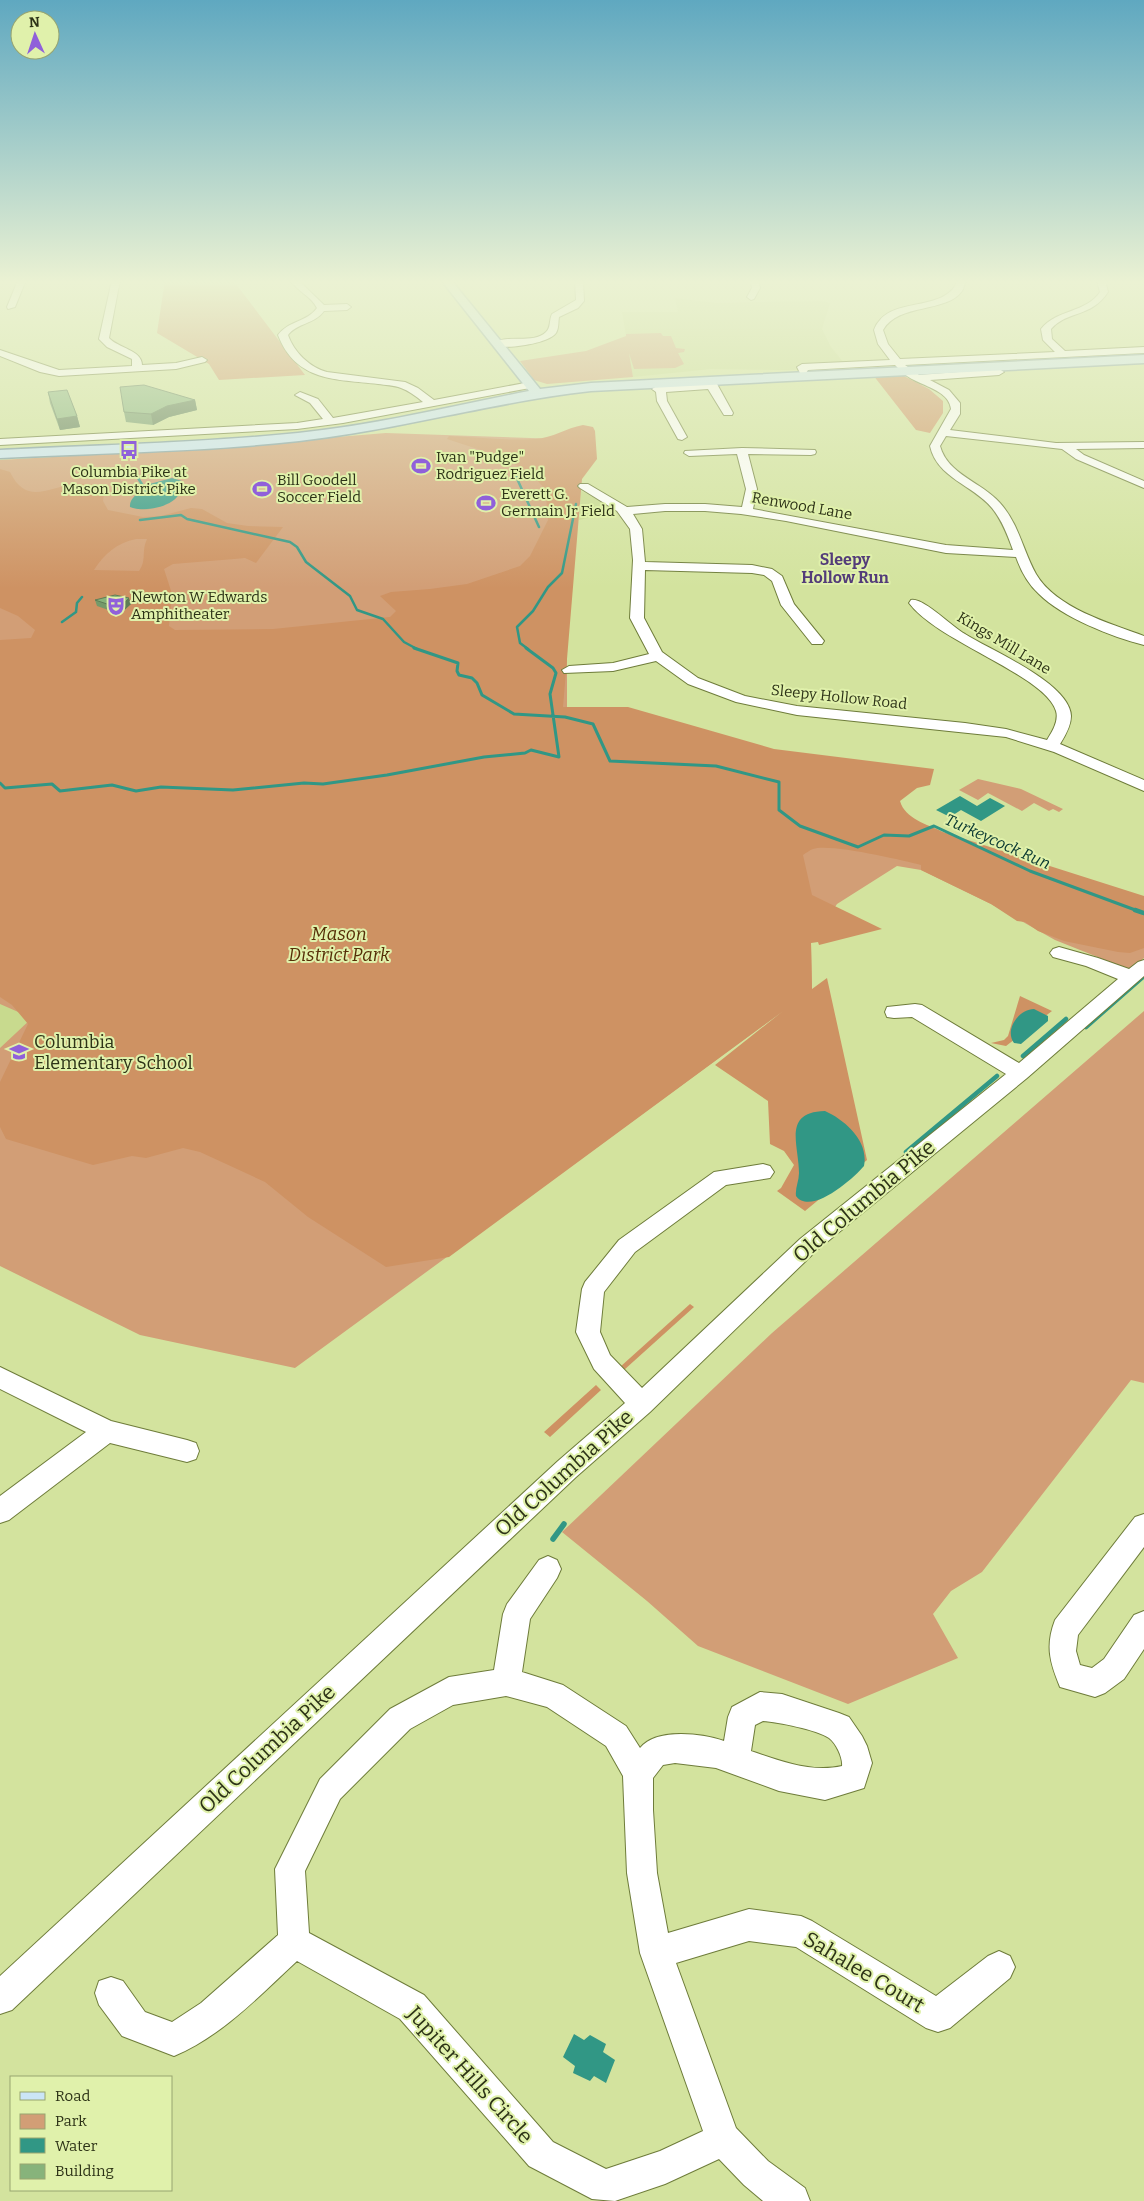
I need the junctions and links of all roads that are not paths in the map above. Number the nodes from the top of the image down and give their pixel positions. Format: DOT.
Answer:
graph roads {
  1 [pos="391,383"];
  2 [pos="529,383"];
  3 [pos="594,383"];
  4 [pos="711,383"];
  5 [pos="715,383"];
  6 [pos="930,383"];
  7 [pos="534,389"];
  8 [pos="300,395"];
  9 [pos="431,403"];
  10 [pos="728,413"];
  11 [pos="330,422"];
  12 [pos="942,432"];
  13 [pos="682,438"];
  14 [pos="0,442"];
  15 [pos="1144,445"];
  16 [pos="1066,447"];
  17 [pos="0,448"];
  18 [pos="66,450"];
  19 [pos="742,451"];
  20 [pos="812,452"];
  21 [pos="689,453"];
  22 [pos="0,454"];
  23 [pos="104,457"];
  24 [pos="1144,485"];
  25 [pos="584,486"];
  26 [pos="624,512"];
  27 [pos="746,513"];
  28 [pos="1022,554"];
  29 [pos="638,566"];
  30 [pos="916,603"];
  31 [pos="817,640"];
  32 [pos="1144,641"];
  33 [pos="658,656"];
  34 [pos="569,670"];
  35 [pos="1051,746"];
  36 [pos="1144,786"];
  37 [pos="1059,953"];
  38 [pos="1138,972"];
  39 [pos="894,1012"];
  40 [pos="1020,1073"];
  41 [pos="763,1172"];
  42 [pos="0,1377"];
  43 [pos="641,1404"];
  44 [pos="107,1431"];
  45 [pos="187,1451"];
  46 [pos="0,1511"];
  47 [pos="1144,1526"];
  48 [pos="548,1569"];
  49 [pos="1144,1624"];
  50 [pos="506,1682"];
  51 [pos="735,1760"];
  52 [pos="638,1773"];
  53 [pos="294,1942"];
  54 [pos="656,1953"];
  55 [pos="999,1967"];
  56 [pos="111,1993"];
  57 [pos="0,1998"];
  58 [pos="723,2138"];
  59 [pos="792,2201"];
  1 -- 9 [label="street"];
  2 -- 7 [label="main road"];
  3 -- 7 [label="main road"];
  4 -- 5 [label="main road"];
  4 -- 7 [label="main road"];
  4 -- 10 [label="street"];
  4 -- 13 [label="street"];
  6 -- 12 [label="street"];
  7 -- 9 [label="street"];
  7 -- 17 [label="main road"];
  7 -- 18 [label="main road"];
  8 -- 11 [label="street"];
  9 -- 11 [label="street"];
  11 -- 14 [label="street"];
  12 -- 16 [label="street"];
  12 -- 28 [label="street"];
  15 -- 16 [label="street"];
  16 -- 24 [label="street"];
  18 -- 22 [label="main road"];
  18 -- 23 [label="main road"];
  19 -- 20 [label="street"];
  19 -- 21 [label="street"];
  19 -- 27 [label="street"];
  25 -- 26 [label="street"];
  26 -- 27 [label="street, Renwood Lane"];
  26 -- 29 [label="street, Sleepy Hollow Road"];
  27 -- 28 [label="street, Renwood Lane"];
  28 -- 32 [label="street"];
  29 -- 31 [label="street"];
  29 -- 33 [label="street, Sleepy Hollow Road"];
  30 -- 35 [label="street, Kings Mill Lane"];
  33 -- 34 [label="street"];
  33 -- 35 [label="street, Sleepy Hollow Road"];
  35 -- 36 [label="street, Sleepy Hollow Road"];
  37 -- 38 [label="street"];
  38 -- 40 [label="street, Old Columbia Pike"];
  39 -- 40 [label="street"];
  40 -- 43 [label="street, Old Columbia Pike"];
  41 -- 43 [label="street"];
  42 -- 44 [label="street"];
  43 -- 57 [label="street, Old Columbia Pike"];
  44 -- 45 [label="street"];
  44 -- 46 [label="street"];
  47 -- 49 [label="street"];
  48 -- 50 [label="street"];
  50 -- 52 [label="street"];
  50 -- 53 [label="street"];
  51 -- 52 [label="street"];
  52 -- 54 [label="street"];
  53 -- 56 [label="street"];
  53 -- 58 [label="street, Jupiter Hills Circle"];
  54 -- 55 [label="street, Sahalee Court"];
  54 -- 58 [label="street"];
  58 -- 59 [label="street"];
}
